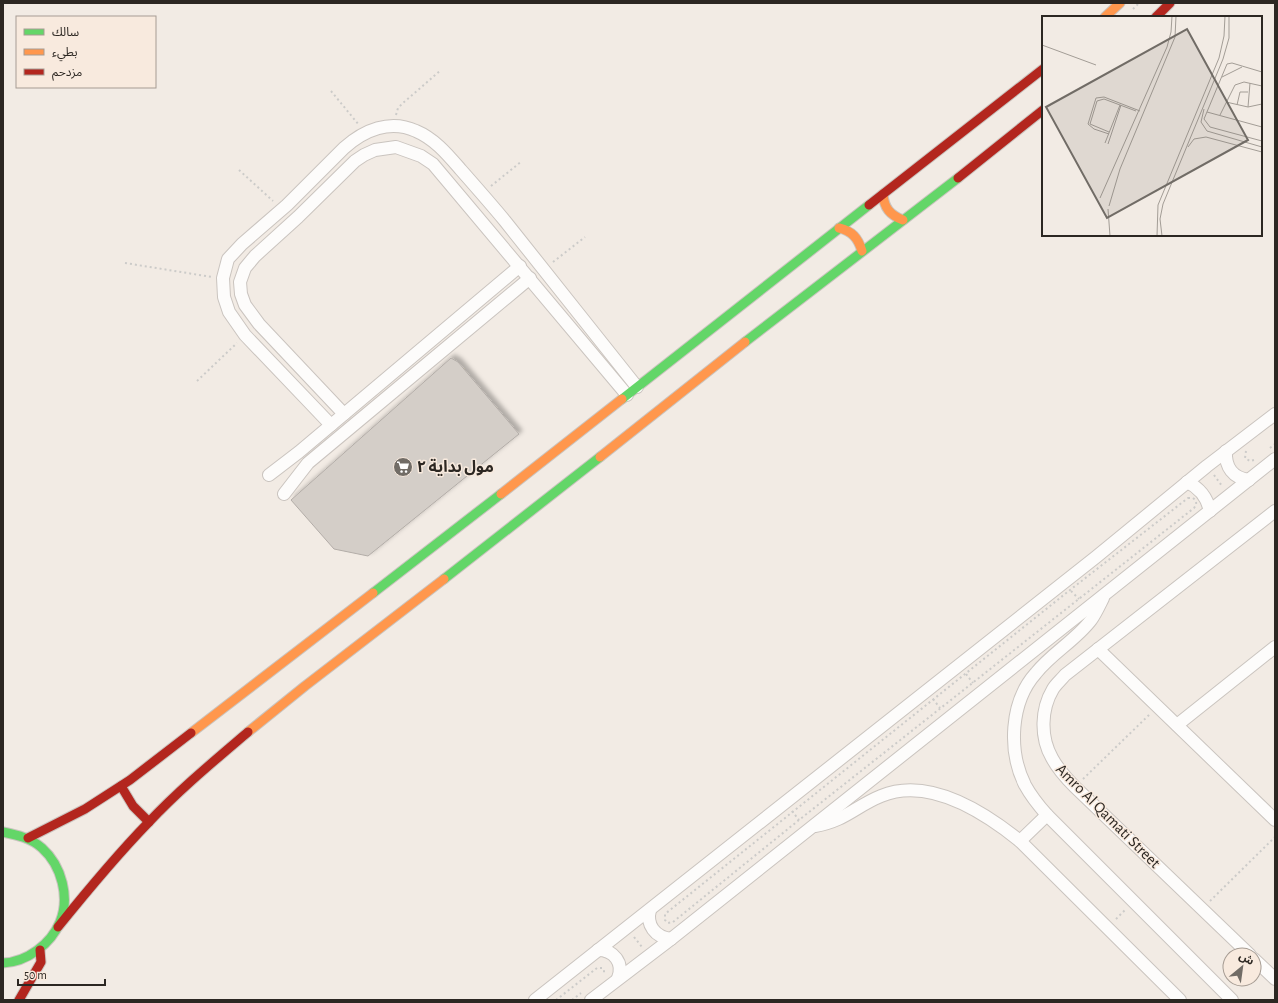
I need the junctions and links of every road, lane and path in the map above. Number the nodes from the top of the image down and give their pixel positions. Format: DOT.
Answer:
graph roads {
  1 [pos="1120,3"];
  2 [pos="1170,3"];
  3 [pos="1106,16"];
  4 [pos="1157,16"];
  5 [pos="441,70"];
  6 [pos="1042,70"];
  7 [pos="331,91"];
  8 [pos="1042,111"];
  9 [pos="397,126"];
  10 [pos="364,132"];
  11 [pos="522,161"];
  12 [pos="239,170"];
  13 [pos="482,194"];
  14 [pos="883,194"];
  15 [pos="284,207"];
  16 [pos="298,217"];
  17 [pos="903,220"];
  18 [pos="839,228"];
  19 [pos="585,237"];
  20 [pos="862,251"];
  21 [pos="125,263"];
  22 [pos="520,266"];
  23 [pos="544,269"];
  24 [pos="223,278"];
  25 [pos="530,278"];
  26 [pos="594,333"];
  27 [pos="245,335"];
  28 [pos="584,343"];
  29 [pos="197,381"];
  30 [pos="637,387"];
  31 [pos="627,395"];
  32 [pos="344,414"];
  33 [pos="1275,414"];
  34 [pos="331,425"];
  35 [pos="310,443"];
  36 [pos="1275,444"];
  37 [pos="1269,448"];
  38 [pos="1246,450"];
  39 [pos="1226,451"];
  40 [pos="319,454"];
  41 [pos="1258,457"];
  42 [pos="1275,459"];
  43 [pos="1207,466"];
  44 [pos="269,475"];
  45 [pos="1248,480"];
  46 [pos="1187,482"];
  47 [pos="284,494"];
  48 [pos="1230,495"];
  49 [pos="1210,511"];
  50 [pos="1275,511"];
  51 [pos="1067,587"];
  52 [pos="1104,594"];
  53 [pos="1078,599"];
  54 [pos="1087,608"];
  55 [pos="1098,650"];
  56 [pos="1272,654"];
  57 [pos="962,670"];
  58 [pos="973,683"];
  59 [pos="981,693"];
  60 [pos="930,695"];
  61 [pos="1158,706"];
  62 [pos="940,708"];
  63 [pos="948,719"];
  64 [pos="1177,725"];
  65 [pos="121,786"];
  66 [pos="1075,787"];
  67 [pos="789,807"];
  68 [pos="1047,815"];
  69 [pos="799,820"];
  70 [pos="1275,820"];
  71 [pos="149,822"];
  72 [pos="809,828"];
  73 [pos="3,832"];
  74 [pos="28,838"];
  75 [pos="1275,838"];
  76 [pos="1020,841"];
  77 [pos="1133,902"];
  78 [pos="1202,908"];
  79 [pos="650,910"];
  80 [pos="58,927"];
  81 [pos="627,928"];
  82 [pos="1108,928"];
  83 [pos="671,939"];
  84 [pos="1242,947"];
  85 [pos="40,950"];
  86 [pos="598,950"];
  87 [pos="649,955"];
  88 [pos="3,963"];
  89 [pos="1262,967"];
  90 [pos="603,977"];
  91 [pos="618,978"];
  92 [pos="1275,979"];
  93 [pos="588,995"];
  94 [pos="19,1000"];
  95 [pos="535,1000"];
  96 [pos="556,1000"];
  97 [pos="572,1000"];
  98 [pos="1180,1000"];
  99 [pos="1232,1000"];
  1 -- 3 [label="street"];
  2 -- 4 [label="street"];
  5 -- 9 [label="path"];
  6 -- 14 [label="street"];
  7 -- 10 [label="path"];
  8 -- 17 [label="street"];
  9 -- 10 [label="street"];
  9 -- 13 [label="street"];
  10 -- 15 [label="street"];
  11 -- 13 [label="path"];
  12 -- 15 [label="path"];
  13 -- 23 [label="street"];
  14 -- 17 [label="street"];
  14 -- 18 [label="street"];
  15 -- 16 [label="street"];
  15 -- 24 [label="street"];
  16 -- 22 [label="street"];
  16 -- 32 [label="street"];
  17 -- 20 [label="street"];
  18 -- 20 [label="street"];
  18 -- 30 [label="street"];
  19 -- 23 [label="path"];
  20 -- 71 [label="street"];
  21 -- 24 [label="path"];
  22 -- 25 [label="street"];
  22 -- 32 [label="street"];
  23 -- 26 [label="street"];
  24 -- 27 [label="street"];
  25 -- 28 [label="street"];
  25 -- 40 [label="street"];
  26 -- 28 [label="street"];
  26 -- 30 [label="street"];
  27 -- 29 [label="path"];
  27 -- 34 [label="street"];
  28 -- 31 [label="street"];
  30 -- 31 [label="street"];
  31 -- 65 [label="street"];
  32 -- 34 [label="street"];
  33 -- 39 [label="street"];
  34 -- 35 [label="street"];
  35 -- 40 [label="street"];
  35 -- 44 [label="street"];
  36 -- 37 [label="path"];
  38 -- 41 [label="path"];
  39 -- 43 [label="street"];
  39 -- 45 [label="street"];
  40 -- 47 [label="street"];
  42 -- 45 [label="street"];
  43 -- 46 [label="street"];
  43 -- 48 [label="path"];
  45 -- 48 [label="street"];
  46 -- 49 [label="street"];
  46 -- 51 [label="street"];
  48 -- 49 [label="street"];
  49 -- 52 [label="street"];
  50 -- 55 [label="street, Amro Al Qamati Street"];
  51 -- 53 [label="path"];
  51 -- 53 [label="path"];
  51 -- 57 [label="street"];
  51 -- 57 [label="path"];
  52 -- 54 [label="street"];
  52 -- 68 [label="street"];
  53 -- 54 [label="path"];
  53 -- 58 [label="path"];
  54 -- 59 [label="street"];
  55 -- 61 [label="street"];
  55 -- 66 [label="street, Amro Al Qamati Street"];
  56 -- 64 [label="street"];
  57 -- 58 [label="path"];
  57 -- 60 [label="street"];
  57 -- 60 [label="path"];
  58 -- 59 [label="path"];
  58 -- 62 [label="path"];
  59 -- 63 [label="street"];
  60 -- 62 [label="path"];
  60 -- 67 [label="street"];
  60 -- 67 [label="path"];
  61 -- 64 [label="street"];
  61 -- 66 [label="path"];
  62 -- 63 [label="path"];
  62 -- 69 [label="path"];
  63 -- 72 [label="street"];
  64 -- 70 [label="street"];
  65 -- 71 [label="street"];
  65 -- 74 [label="street"];
  66 -- 78 [label="street, Amro Al Qamati Street"];
  67 -- 69 [label="path"];
  67 -- 69 [label="path"];
  67 -- 79 [label="street"];
  68 -- 76 [label="street"];
  68 -- 77 [label="street"];
  69 -- 72 [label="path"];
  71 -- 80 [label="street"];
  72 -- 76 [label="street"];
  72 -- 83 [label="street"];
  73 -- 74 [label="street"];
  74 -- 80 [label="street"];
  75 -- 78 [label="path"];
  76 -- 82 [label="street"];
  77 -- 82 [label="path"];
  77 -- 99 [label="street"];
  78 -- 84 [label="street, Amro Al Qamati Street"];
  79 -- 81 [label="street"];
  79 -- 83 [label="street"];
  80 -- 85 [label="street"];
  81 -- 86 [label="street"];
  81 -- 87 [label="path"];
  82 -- 98 [label="street"];
  83 -- 87 [label="street"];
  85 -- 88 [label="street"];
  85 -- 94 [label="street"];
  86 -- 91 [label="street"];
  86 -- 95 [label="street"];
  87 -- 91 [label="street"];
  89 -- 92 [label="street"];
  90 -- 96 [label="path"];
  91 -- 93 [label="street"];
  93 -- 97 [label="path"];
}
